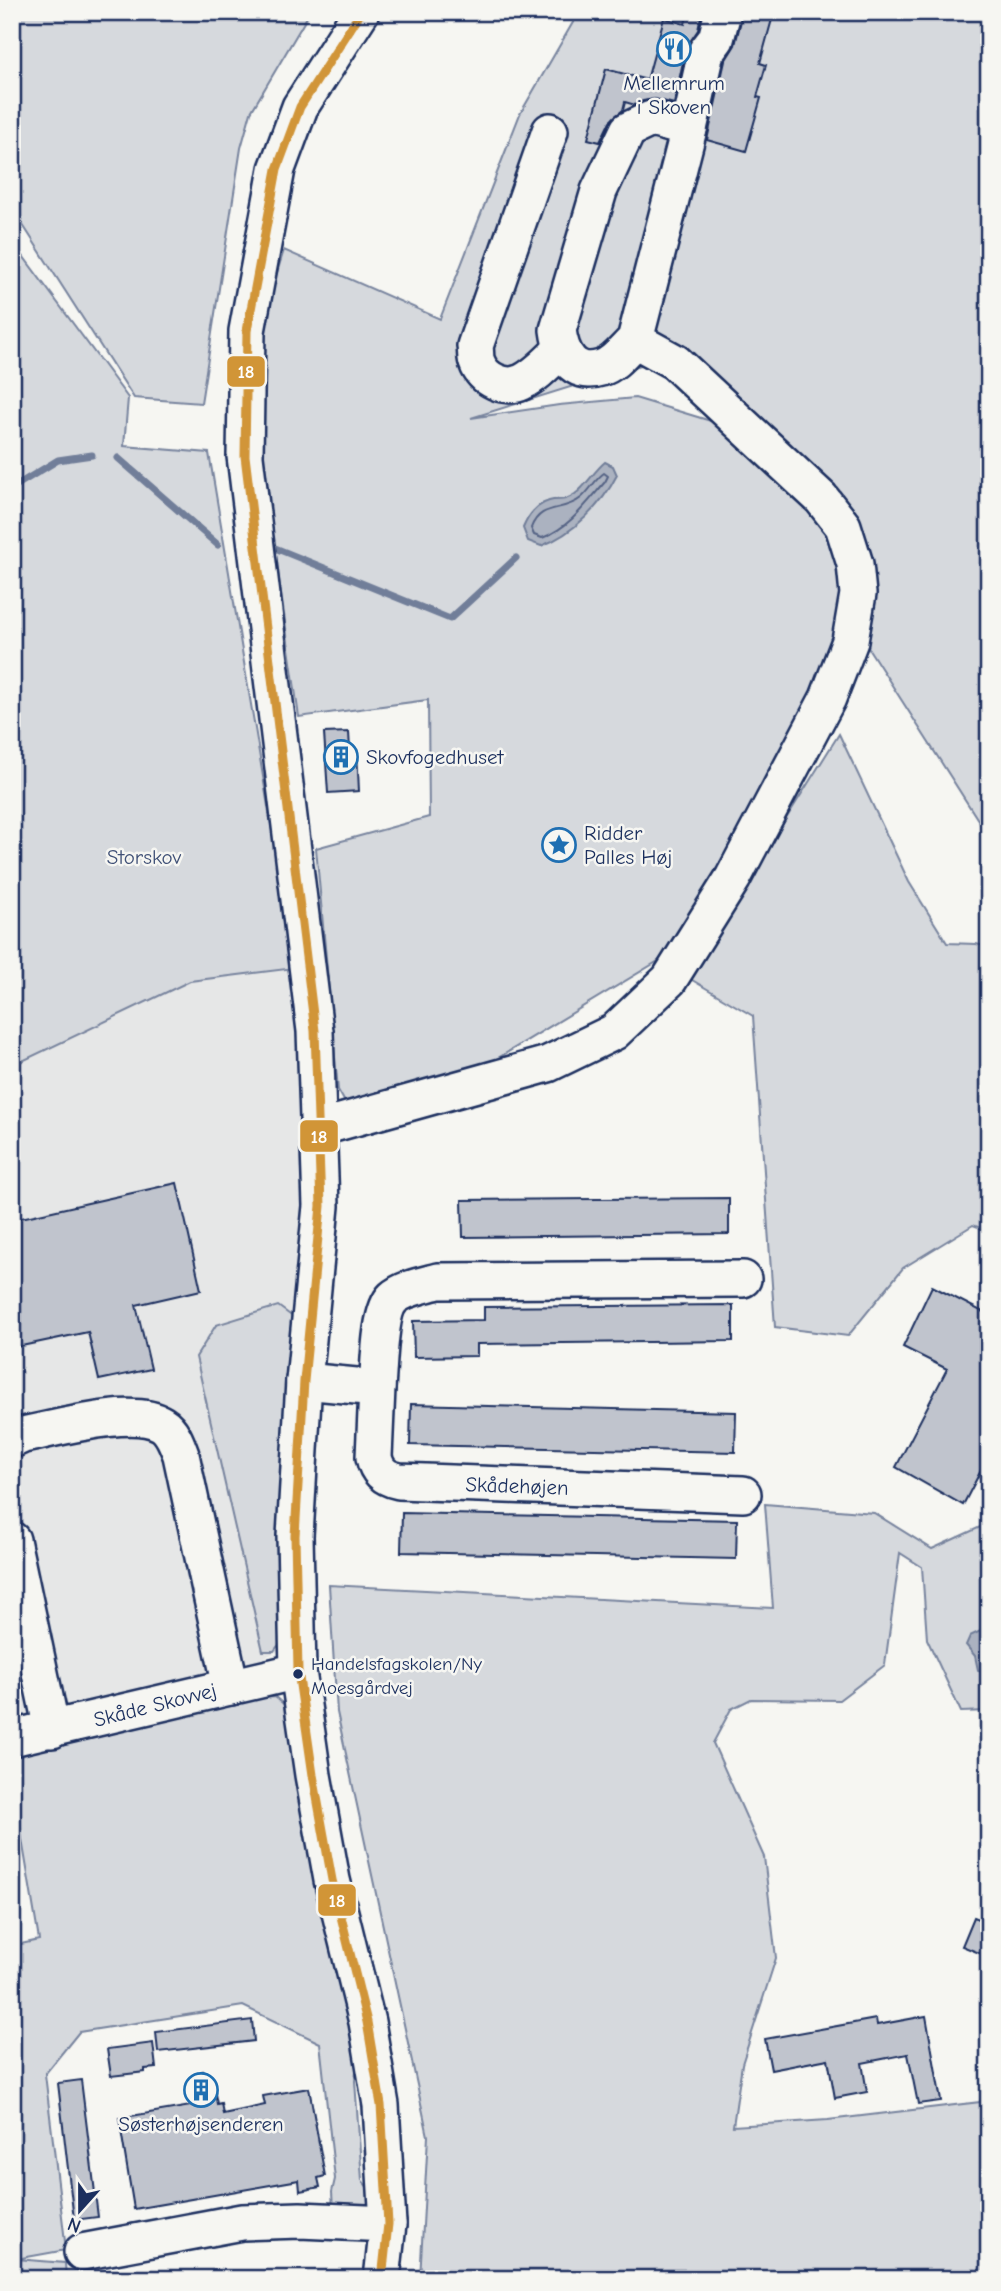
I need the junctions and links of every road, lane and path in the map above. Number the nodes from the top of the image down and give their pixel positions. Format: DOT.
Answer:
graph roads {
  1 [pos="361,12"];
  2 [pos="723,12"];
  3 [pos="689,129"];
  4 [pos="550,131"];
  5 [pos="635,340"];
  6 [pos="561,351"];
  7 [pos="318,1128"];
  8 [pos="743,1279"];
  9 [pos="304,1381"];
  10 [pos="377,1388"];
  11 [pos="12,1440"];
  12 [pos="743,1494"];
  13 [pos="12,1540"];
  14 [pos="298,1671"];
  15 [pos="231,1686"];
  16 [pos="52,1730"];
  17 [pos="12,1738"];
  18 [pos="387,2224"];
  19 [pos="82,2252"];
  20 [pos="382,2279"];
  1 -- 7 [label="street"];
  2 -- 3 [label="street"];
  3 -- 5 [label="street"];
  3 -- 6 [label="street"];
  4 -- 6 [label="street"];
  5 -- 6 [label="street"];
  5 -- 7 [label="street"];
  7 -- 9 [label="street"];
  8 -- 10 [label="street, Skådehøjen"];
  9 -- 10 [label="street"];
  9 -- 14 [label="street"];
  10 -- 12 [label="street, Skådehøjen"];
  11 -- 15 [label="street"];
  13 -- 16 [label="street"];
  14 -- 15 [label="street, Skåde Skovvej"];
  14 -- 18 [label="street"];
  15 -- 16 [label="street, Skåde Skovvej"];
  16 -- 17 [label="street, Skåde Skovvej"];
  18 -- 19 [label="street"];
  18 -- 20 [label="street"];
}
